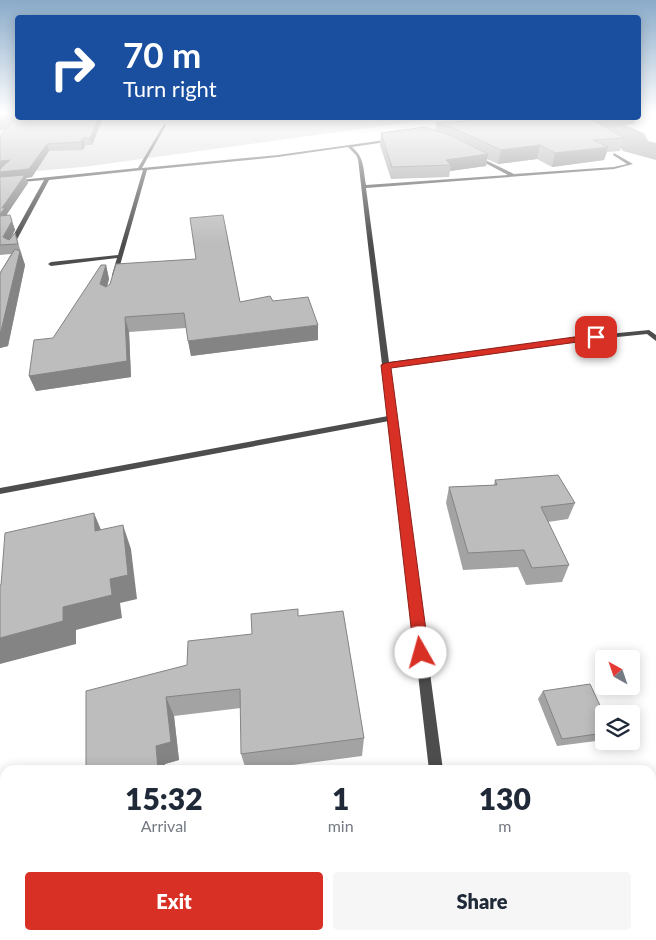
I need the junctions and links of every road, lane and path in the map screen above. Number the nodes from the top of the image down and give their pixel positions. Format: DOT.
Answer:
graph roads {
  1 [pos="149,157"];
  2 [pos="270,157"];
  3 [pos="358,157"];
  4 [pos="476,157"];
  5 [pos="619,157"];
  6 [pos="142,170"];
  7 [pos="512,176"];
  8 [pos="47,179"];
  9 [pos="0,183"];
  10 [pos="363,187"];
  11 [pos="11,246"];
  12 [pos="120,256"];
  13 [pos="51,264"];
  14 [pos="114,281"];
  15 [pos="656,338"];
  16 [pos="386,365"];
  17 [pos="392,418"];
  18 [pos="0,491"];
  19 [pos="435,765"];
  1 -- 6 [label="street"];
  2 -- 6 [label="street"];
  3 -- 10 [label="street"];
  4 -- 7 [label="street"];
  5 -- 7 [label="street"];
  6 -- 8 [label="street"];
  6 -- 12 [label="street"];
  7 -- 10 [label="street"];
  8 -- 9 [label="street"];
  8 -- 11 [label="street"];
  10 -- 16 [label="street"];
  12 -- 13 [label="street"];
  12 -- 14 [label="street"];
  15 -- 16 [label="street"];
  16 -- 17 [label="street"];
  17 -- 18 [label="street"];
  17 -- 19 [label="street"];
}
